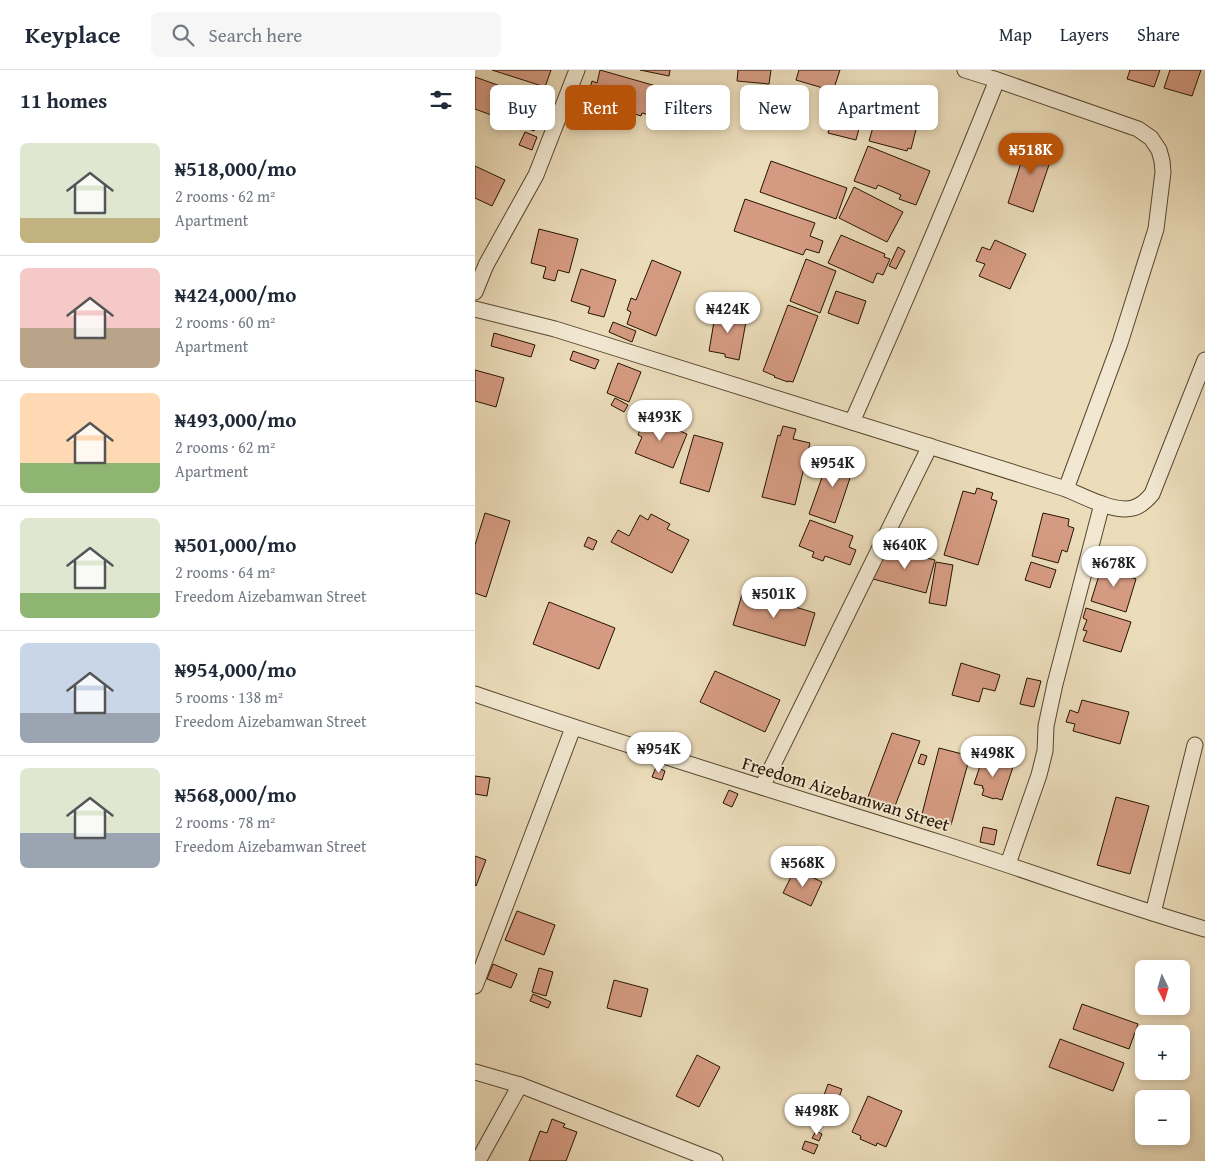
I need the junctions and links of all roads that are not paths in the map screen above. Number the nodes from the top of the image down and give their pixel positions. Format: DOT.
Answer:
graph roads {
  1 [pos="577,70"];
  2 [pos="965,70"];
  3 [pos="997,80"];
  4 [pos="475,292"];
  5 [pos="475,310"];
  6 [pos="1205,360"];
  7 [pos="852,422"];
  8 [pos="930,446"];
  9 [pos="1065,488"];
  10 [pos="1102,504"];
  11 [pos="475,694"];
  12 [pos="573,728"];
  13 [pos="1195,745"];
  14 [pos="763,787"];
  15 [pos="1008,864"];
  16 [pos="1153,913"];
  17 [pos="1205,929"];
  18 [pos="475,986"];
  19 [pos="475,1072"];
  20 [pos="521,1085"];
  21 [pos="709,1160"];
  22 [pos="478,1161"];
  1 -- 4 [label="street"];
  2 -- 3 [label="street"];
  3 -- 7 [label="street"];
  3 -- 9 [label="street"];
  5 -- 7 [label="street"];
  6 -- 10 [label="street"];
  7 -- 8 [label="street"];
  8 -- 9 [label="street"];
  8 -- 14 [label="street"];
  9 -- 10 [label="street"];
  10 -- 15 [label="street"];
  11 -- 12 [label="street, Freedom Aizebamwan Street"];
  12 -- 14 [label="street, Freedom Aizebamwan Street"];
  12 -- 18 [label="street"];
  13 -- 16 [label="street"];
  14 -- 15 [label="street, Freedom Aizebamwan Street"];
  15 -- 16 [label="street, Freedom Aizebamwan Street"];
  16 -- 17 [label="street, Freedom Aizebamwan Street"];
  19 -- 20 [label="street"];
  20 -- 21 [label="street"];
  20 -- 22 [label="street"];
}
